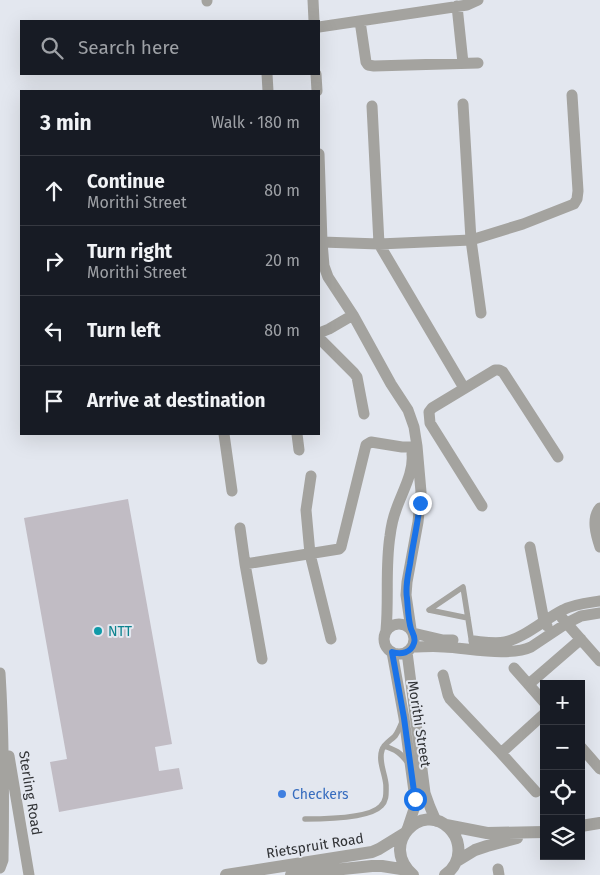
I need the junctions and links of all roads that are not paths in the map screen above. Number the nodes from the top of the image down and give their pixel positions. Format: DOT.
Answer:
graph roads {
  1 [pos="313,0"];
  2 [pos="478,0"];
  3 [pos="457,6"];
  4 [pos="314,20"];
  5 [pos="360,21"];
  6 [pos="320,27"];
  7 [pos="463,63"];
  8 [pos="478,63"];
  9 [pos="267,75"];
  10 [pos="316,75"];
  11 [pos="268,90"];
  12 [pos="317,90"];
  13 [pos="572,95"];
  14 [pos="463,104"];
  15 [pos="372,106"];
  16 [pos="320,206"];
  17 [pos="471,240"];
  18 [pos="322,242"];
  19 [pos="379,244"];
  20 [pos="481,313"];
  21 [pos="353,315"];
  22 [pos="320,333"];
  23 [pos="320,339"];
  24 [pos="391,384"];
  25 [pos="464,388"];
  26 [pos="364,414"];
  27 [pos="224,435"];
  28 [pos="297,435"];
  29 [pos="412,447"];
  30 [pos="299,450"];
  31 [pos="558,457"];
  32 [pos="312,476"];
  33 [pos="232,491"];
  34 [pos="482,506"];
  35 [pos="600,508"];
  36 [pos="240,528"];
  37 [pos="530,547"];
  38 [pos="600,547"];
  39 [pos="310,554"];
  40 [pos="245,564"];
  41 [pos="600,601"];
  42 [pos="558,612"];
  43 [pos="600,613"];
  44 [pos="468,618"];
  45 [pos="544,621"];
  46 [pos="567,623"];
  47 [pos="386,630"];
  48 [pos="412,631"];
  49 [pos="552,633"];
  50 [pos="331,639"];
  51 [pos="581,639"];
  52 [pos="472,645"];
  53 [pos="409,650"];
  54 [pos="392,652"];
  55 [pos="262,659"];
  56 [pos="600,661"];
  57 [pos="514,668"];
  58 [pos="0,673"];
  59 [pos="443,675"];
  60 [pos="528,684"];
  61 [pos="540,698"];
  62 [pos="3,715"];
  63 [pos="404,718"];
  64 [pos="540,718"];
  65 [pos="384,746"];
  66 [pos="585,752"];
  67 [pos="501,753"];
  68 [pos="411,768"];
  69 [pos="600,769"];
  70 [pos="536,792"];
  71 [pos="305,819"];
  72 [pos="441,823"];
  73 [pos="600,823"];
  74 [pos="585,825"];
  75 [pos="406,831"];
  76 [pos="540,832"];
  77 [pos="0,868"];
  78 [pos="451,870"];
  79 [pos="410,872"];
  80 [pos="29,875"];
  81 [pos="226,875"];
  82 [pos="292,875"];
  1 -- 4 [label="street"];
  2 -- 3 [label="street"];
  3 -- 5 [label="street"];
  3 -- 7 [label="street"];
  5 -- 6 [label="street"];
  5 -- 7 [label="street"];
  7 -- 8 [label="street"];
  9 -- 11 [label="street"];
  10 -- 12 [label="street"];
  13 -- 17 [label="street"];
  14 -- 17 [label="street"];
  15 -- 19 [label="street"];
  16 -- 18 [label="street"];
  17 -- 19 [label="street"];
  17 -- 20 [label="street"];
  18 -- 19 [label="street"];
  18 -- 21 [label="street"];
  19 -- 25 [label="street"];
  21 -- 22 [label="street"];
  21 -- 24 [label="street"];
  23 -- 26 [label="street"];
  24 -- 29 [label="street, Morithi Street"];
  24 -- 48 [label="street, Morithi Street"];
  25 -- 31 [label="street"];
  25 -- 34 [label="street"];
  27 -- 33 [label="street"];
  28 -- 30 [label="street"];
  29 -- 39 [label="street"];
  29 -- 47 [label="street, Morithi Street"];
  32 -- 39 [label="street"];
  35 -- 38 [label="street"];
  36 -- 40 [label="street"];
  37 -- 45 [label="street"];
  39 -- 40 [label="street"];
  39 -- 50 [label="street"];
  40 -- 55 [label="street"];
  41 -- 42 [label="street"];
  42 -- 45 [label="street"];
  42 -- 46 [label="street"];
  43 -- 46 [label="street"];
  44 -- 44 [label="lane"];
  44 -- 52 [label="lane"];
  45 -- 49 [label="street"];
  45 -- 52 [label="street"];
  46 -- 49 [label="street"];
  46 -- 51 [label="street"];
  47 -- 48 [label="street"];
  47 -- 54 [label="street, Morithi Street"];
  48 -- 52 [label="street"];
  48 -- 53 [label="street, Morithi Street"];
  49 -- 52 [label="street"];
  51 -- 56 [label="street"];
  51 -- 60 [label="street"];
  52 -- 53 [label="street"];
  53 -- 54 [label="street"];
  53 -- 72 [label="street, Morithi Street"];
  54 -- 63 [label="street, Morithi Street"];
  57 -- 60 [label="street"];
  58 -- 62 [label="street, Sterling Road"];
  59 -- 67 [label="street"];
  60 -- 61 [label="street"];
  62 -- 77 [label="street, Sterling Road"];
  62 -- 80 [label="street, Sterling Road"];
  63 -- 65 [label="lane"];
  63 -- 68 [label="street, Morithi Street"];
  64 -- 67 [label="street"];
  65 -- 68 [label="lane"];
  65 -- 71 [label="lane"];
  66 -- 69 [label="street"];
  67 -- 70 [label="street"];
  68 -- 75 [label="street, Morithi Street"];
  72 -- 75 [label="street, Rietspruit Road"];
  72 -- 76 [label="street"];
  72 -- 78 [label="street"];
  73 -- 74 [label="street"];
  75 -- 79 [label="street"];
  75 -- 81 [label="street, Rietspruit Road"];
  76 -- 78 [label="street"];
  79 -- 82 [label="street, Rietspruit Road"];
}
